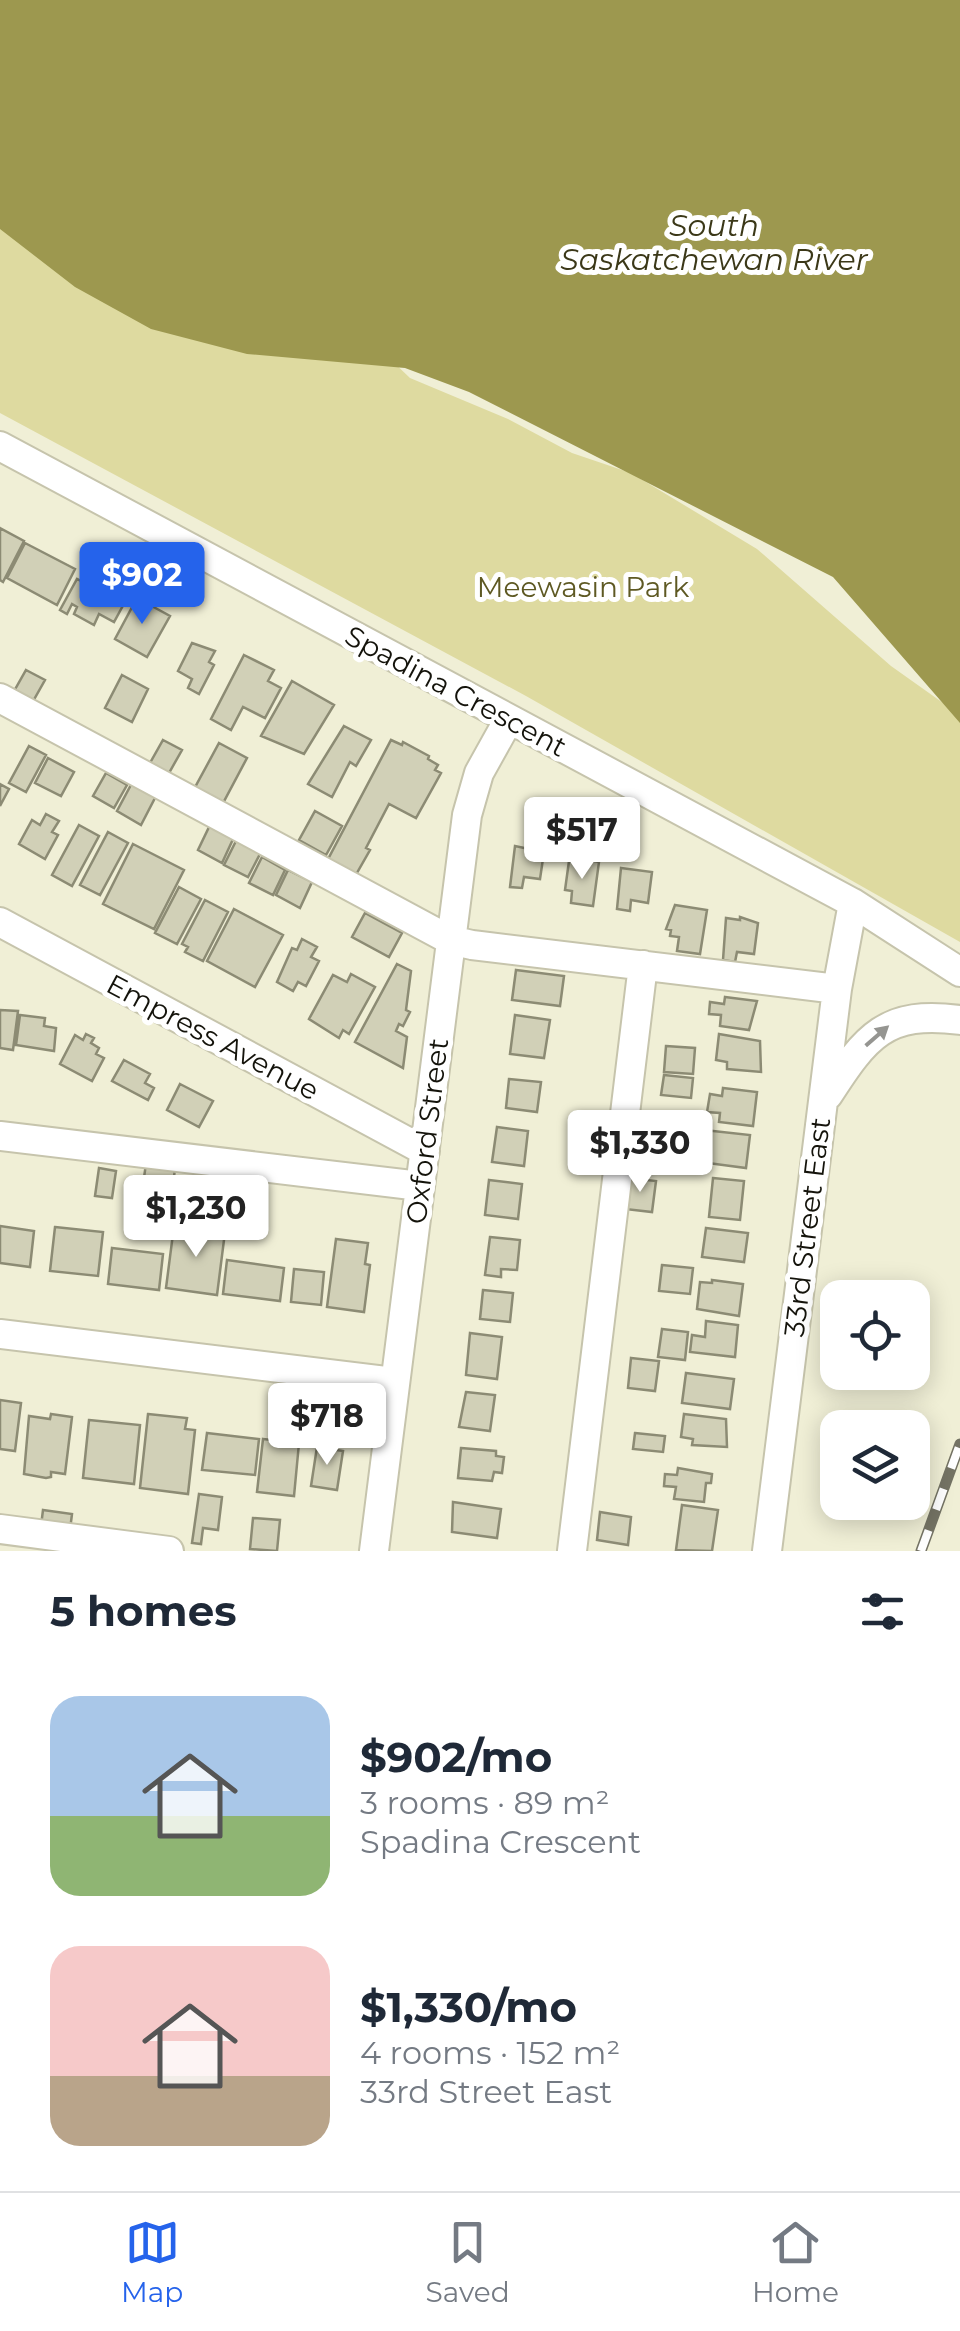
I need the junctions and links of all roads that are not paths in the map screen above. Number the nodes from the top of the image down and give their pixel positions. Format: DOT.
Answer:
graph roads {
  1 [pos="0,446"];
  2 [pos="0,698"];
  3 [pos="509,719"];
  4 [pos="853,903"];
  5 [pos="0,922"];
  6 [pos="0,939"];
  7 [pos="450,940"];
  8 [pos="40,944"];
  9 [pos="643,965"];
  10 [pos="960,972"];
  11 [pos="837,988"];
  12 [pos="960,1020"];
  13 [pos="822,1105"];
  14 [pos="0,1136"];
  15 [pos="426,1151"];
  16 [pos="420,1186"];
  17 [pos="0,1334"];
  18 [pos="394,1382"];
  19 [pos="0,1529"];
  20 [pos="169,1551"];
  21 [pos="374,1551"];
  22 [pos="572,1551"];
  23 [pos="767,1551"];
  1 -- 3 [label="street, Spadina Crescent"];
  2 -- 7 [label="street"];
  3 -- 4 [label="street, Spadina Crescent"];
  3 -- 7 [label="street, Oxford Street"];
  4 -- 10 [label="street, Spadina Crescent"];
  4 -- 11 [label="street, 33rd Street East"];
  5 -- 8 [label="street, Empress Avenue"];
  6 -- 8 [label="street"];
  7 -- 9 [label="street"];
  7 -- 15 [label="street, Oxford Street"];
  8 -- 15 [label="street, Empress Avenue"];
  9 -- 11 [label="street"];
  9 -- 22 [label="street"];
  11 -- 13 [label="street, 33rd Street East"];
  13 -- 12 [label="street, one-way"];
  13 -- 23 [label="street, 33rd Street East"];
  14 -- 16 [label="street"];
  15 -- 16 [label="street, Oxford Street"];
  16 -- 18 [label="street, Oxford Street"];
  17 -- 18 [label="street"];
  18 -- 21 [label="street, Oxford Street"];
  19 -- 20 [label="street"];
}
